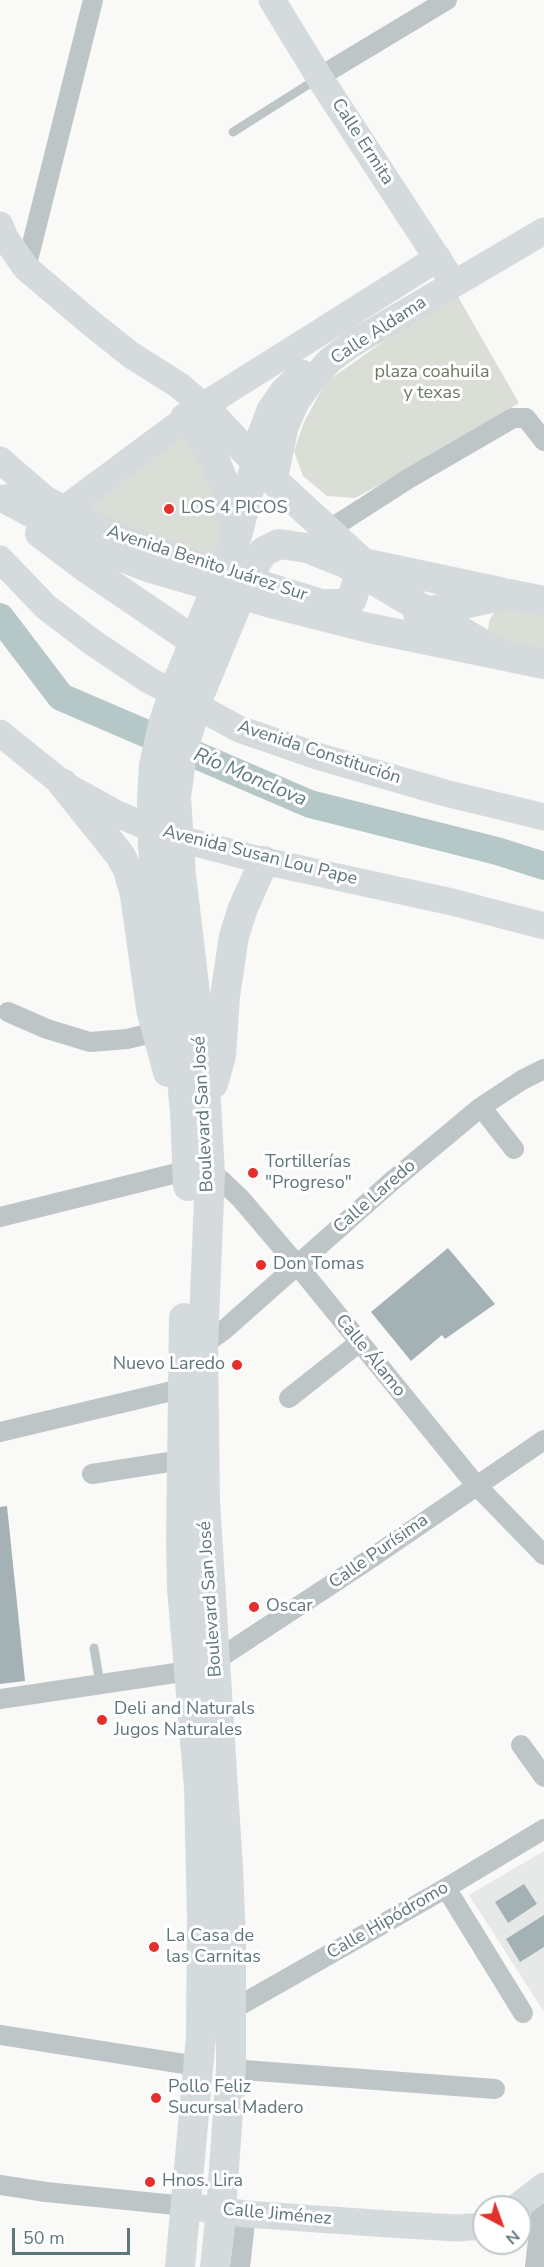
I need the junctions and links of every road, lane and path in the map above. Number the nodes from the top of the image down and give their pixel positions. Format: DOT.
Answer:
graph roads {
  1 [pos="93,0"];
  2 [pos="272,0"];
  3 [pos="447,0"];
  4 [pos="319,77"];
  5 [pos="232,132"];
  6 [pos="0,225"];
  7 [pos="544,231"];
  8 [pos="438,258"];
  9 [pos="26,268"];
  10 [pos="454,284"];
  11 [pos="352,344"];
  12 [pos="285,353"];
  13 [pos="270,410"];
  14 [pos="194,412"];
  15 [pos="544,441"];
  16 [pos="0,460"];
  17 [pos="265,471"];
  18 [pos="3,496"];
  19 [pos="63,510"];
  20 [pos="327,531"];
  21 [pos="238,556"];
  22 [pos="0,559"];
  23 [pos="362,568"];
  24 [pos="500,597"];
  25 [pos="544,601"];
  26 [pos="327,604"];
  27 [pos="428,613"];
  28 [pos="194,641"];
  29 [pos="493,650"];
  30 [pos="544,664"];
  31 [pos="0,733"];
  32 [pos="63,784"];
  33 [pos="544,818"];
  34 [pos="264,861"];
  35 [pos="542,930"];
  36 [pos="8,1012"];
  37 [pos="175,1015"];
  38 [pos="544,1069"];
  39 [pos="195,1106"];
  40 [pos="481,1107"];
  41 [pos="514,1149"];
  42 [pos="199,1172"];
  43 [pos="0,1217"];
  44 [pos="297,1266"];
  45 [pos="360,1342"];
  46 [pos="193,1347"];
  47 [pos="194,1386"];
  48 [pos="289,1398"];
  49 [pos="0,1432"];
  50 [pos="544,1440"];
  51 [pos="182,1460"];
  52 [pos="92,1474"];
  53 [pos="476,1485"];
  54 [pos="206,1542"];
  55 [pos="544,1555"];
  56 [pos="182,1588"];
  57 [pos="212,1625"];
  58 [pos="94,1648"];
  59 [pos="202,1666"];
  60 [pos="100,1684"];
  61 [pos="0,1699"];
  62 [pos="521,1745"];
  63 [pos="544,1777"];
  64 [pos="544,1829"];
  65 [pos="446,1888"];
  66 [pos="230,2011"];
  67 [pos="523,2013"];
  68 [pos="0,2036"];
  69 [pos="197,2066"];
  70 [pos="231,2069"];
  71 [pos="495,2089"];
  72 [pos="0,2185"];
  73 [pos="544,2187"];
  74 [pos="532,2196"];
  75 [pos="186,2206"];
  76 [pos="234,2212"];
  77 [pos="472,2227"];
  78 [pos="180,2267"];
  79 [pos="215,2267"];
  80 [pos="240,2267"];
  81 [pos="535,2267"];
  1 -- 9 [label="street"];
  2 -- 4 [label="street, Calle Ermita"];
  3 -- 4 [label="street"];
  4 -- 5 [label="lane"];
  4 -- 8 [label="street, Calle Ermita"];
  6 -- 9 [label="street"];
  7 -- 10 [label="street, Calle Aldama"];
  8 -- 10 [label="street, Calle Ermita"];
  8 -- 12 [label="street"];
  9 -- 14 [label="street"];
  10 -- 11 [label="street, Calle Aldama"];
  11 -- 13 [label="street"];
  11 -- 17 [label="street, Calle Aldama"];
  12 -- 13 [label="street"];
  12 -- 14 [label="street"];
  13 -- 17 [label="street"];
  14 -- 17 [label="main road"];
  14 -- 19 [label="street"];
  14 -- 21 [label="main road"];
  15 -- 20 [label="street"];
  16 -- 19 [label="street, Avenida Benito Juárez Sur"];
  17 -- 20 [label="main road"];
  17 -- 21 [label="main road"];
  18 -- 28 [label="main road"];
  18 -- 29 [label="main road"];
  19 -- 26 [label="street, Avenida Benito Juárez Sur"];
  20 -- 23 [label="main road"];
  21 -- 23 [label="main road, Avenida Benito Juárez Sur"];
  21 -- 28 [label="main road"];
  21 -- 37 [label="main road"];
  22 -- 33 [label="street, Avenida Constitución"];
  23 -- 24 [label="main road"];
  23 -- 26 [label="main road"];
  23 -- 27 [label="main road, Avenida Benito Juárez Sur"];
  24 -- 25 [label="main road"];
  24 -- 27 [label="main road"];
  24 -- 29 [label="main road"];
  26 -- 27 [label="main road"];
  27 -- 29 [label="main road, Avenida Benito Juárez Sur"];
  28 -- 37 [label="main road"];
  29 -- 30 [label="main road, Avenida Benito Juárez Sur"];
  31 -- 32 [label="street, Avenida Susan Lou Pape"];
  32 -- 34 [label="street, Avenida Susan Lou Pape"];
  32 -- 37 [label="main road"];
  34 -- 35 [label="street, Avenida Susan Lou Pape"];
  34 -- 39 [label="main road"];
  36 -- 37 [label="street"];
  37 -- 39 [label="main road, Boulevard San José"];
  37 -- 39 [label="main road"];
  38 -- 40 [label="street, Calle Laredo"];
  39 -- 42 [label="main road, Boulevard San José"];
  40 -- 41 [label="street"];
  40 -- 44 [label="street, Calle Laredo"];
  42 -- 43 [label="street"];
  42 -- 44 [label="street, Calle Álamo"];
  42 -- 46 [label="main road, Boulevard San José"];
  44 -- 45 [label="street, Calle Álamo"];
  44 -- 46 [label="street, Calle Laredo"];
  45 -- 48 [label="street"];
  45 -- 53 [label="street, Calle Álamo"];
  46 -- 47 [label="main road, Boulevard San José"];
  47 -- 49 [label="street"];
  47 -- 51 [label="main road, Boulevard San José"];
  47 -- 54 [label="main road, Boulevard San José"];
  50 -- 53 [label="street, Calle Purísima"];
  51 -- 52 [label="street"];
  51 -- 56 [label="main road, Boulevard San José"];
  53 -- 55 [label="street, Calle Álamo"];
  53 -- 59 [label="street, Calle Purísima"];
  54 -- 56 [label="main road"];
  54 -- 57 [label="main road, Boulevard San José"];
  56 -- 57 [label="main road"];
  56 -- 59 [label="main road, Boulevard San José"];
  57 -- 59 [label="main road, Boulevard San José"];
  58 -- 60 [label="lane"];
  59 -- 60 [label="street, Calle Purísima"];
  59 -- 66 [label="main road, Boulevard San José"];
  59 -- 69 [label="main road, Boulevard San José"];
  60 -- 61 [label="street, Calle Purísima"];
  62 -- 63 [label="street"];
  64 -- 65 [label="street, Calle Hipódromo"];
  65 -- 66 [label="street, Calle Hipódromo"];
  65 -- 67 [label="street"];
  66 -- 70 [label="main road, Boulevard San José"];
  68 -- 69 [label="street"];
  69 -- 75 [label="main road, Boulevard San José"];
  70 -- 71 [label="street"];
  70 -- 76 [label="main road, Boulevard San José"];
  72 -- 75 [label="street, Calle Jiménez"];
  73 -- 74 [label="street"];
  73 -- 81 [label="street"];
  75 -- 76 [label="street, Calle Jiménez"];
  75 -- 78 [label="main road, Boulevard San José"];
  76 -- 77 [label="street, Calle Jiménez"];
  76 -- 79 [label="main road, Boulevard San José"];
  76 -- 80 [label="street"];
}
